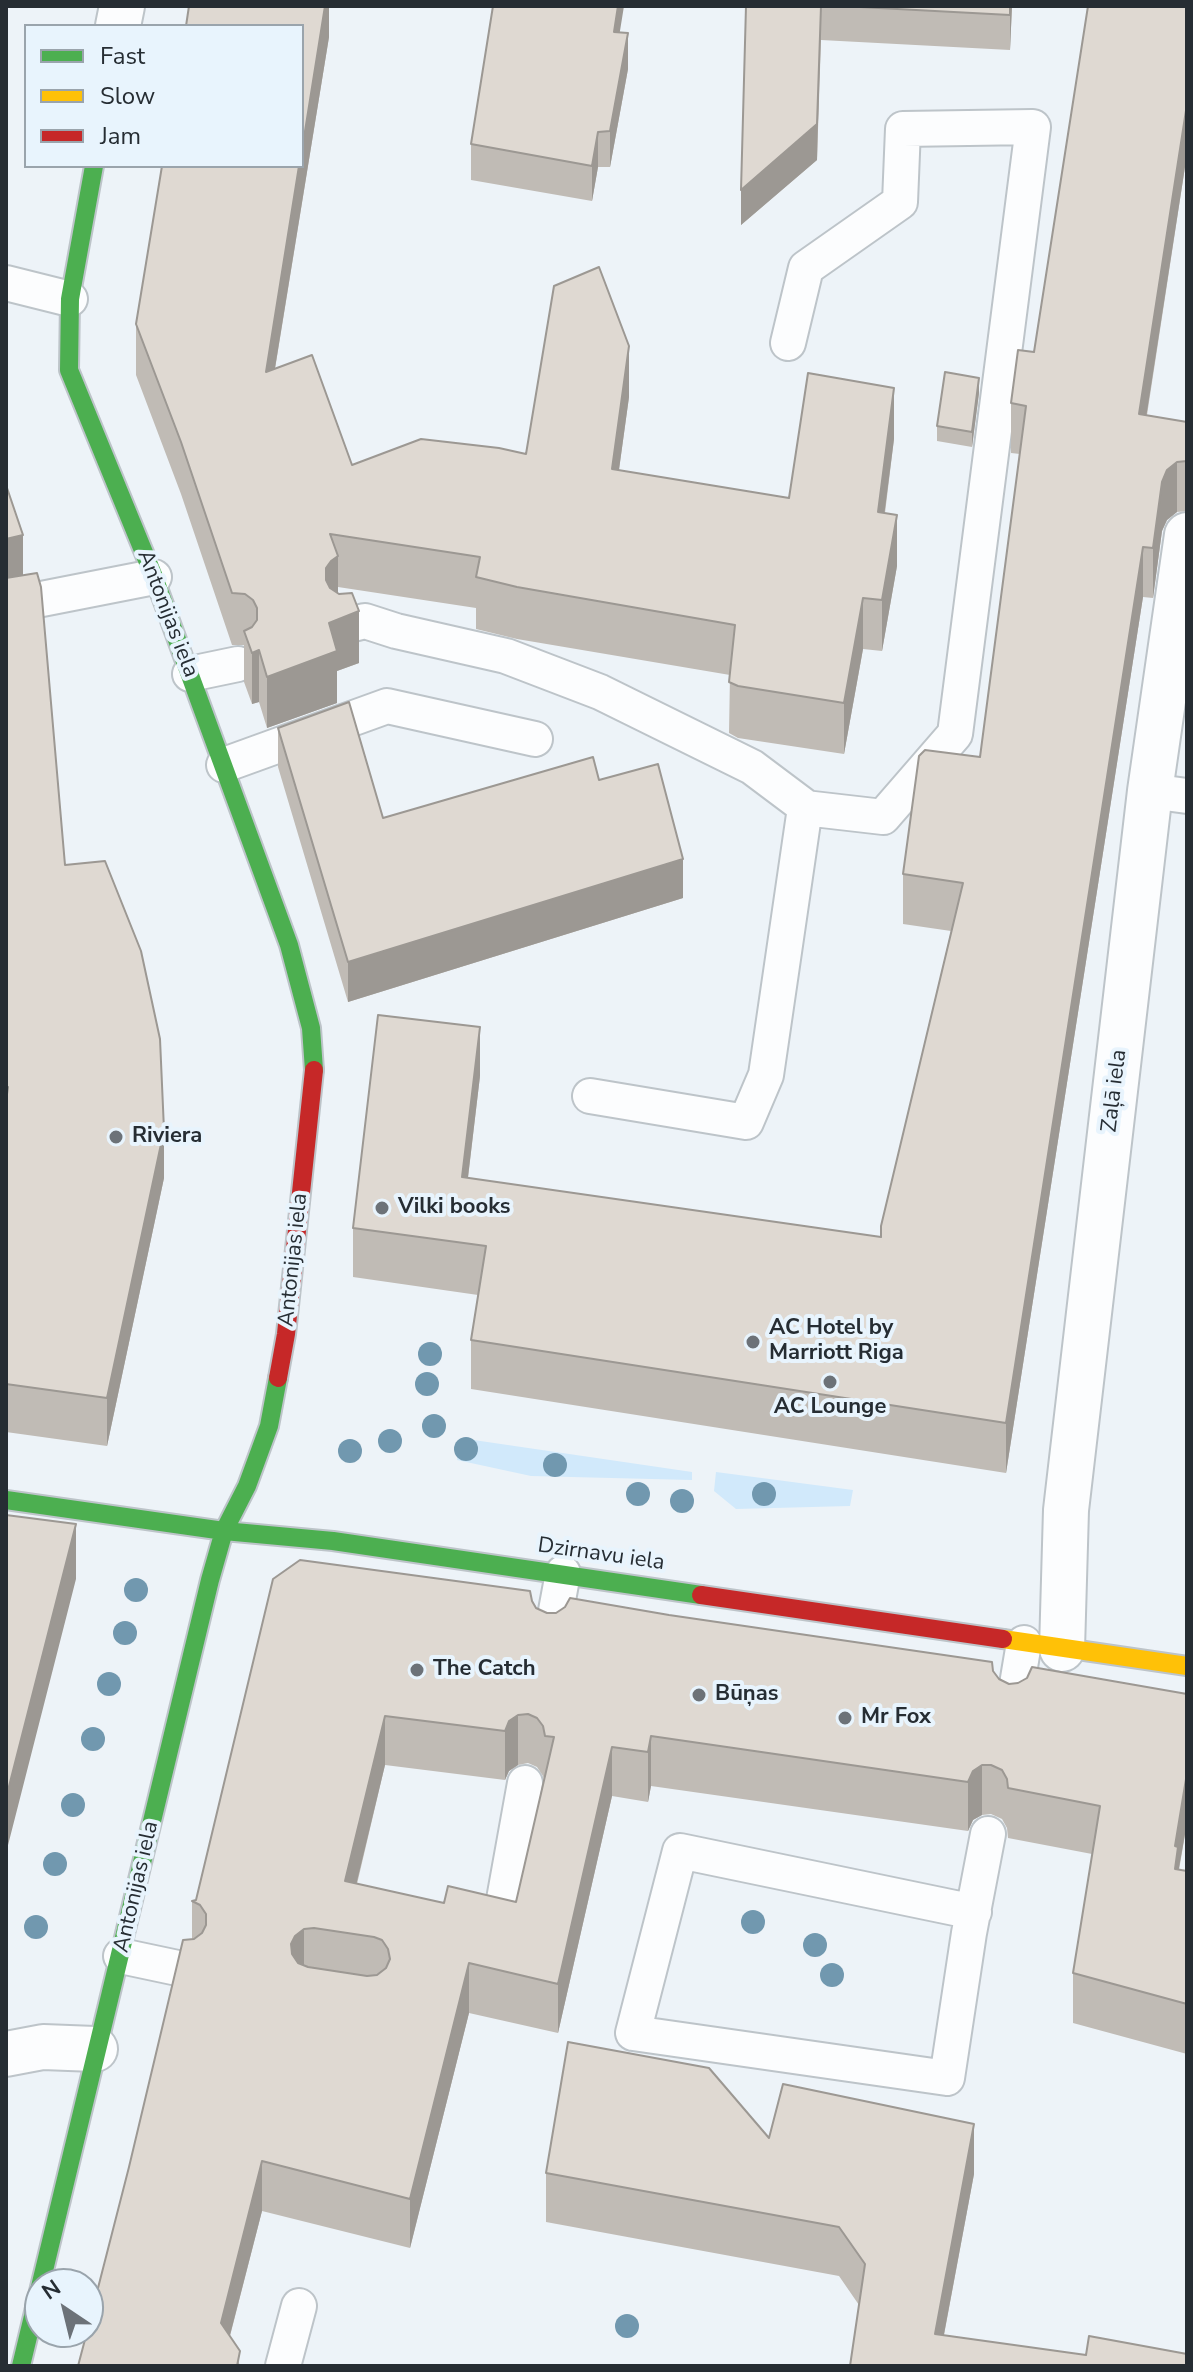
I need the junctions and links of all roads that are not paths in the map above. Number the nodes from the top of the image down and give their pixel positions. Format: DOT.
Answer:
graph roads {
  1 [pos="94,168"];
  2 [pos="6,283"];
  3 [pos="70,299"];
  4 [pos="788,343"];
  5 [pos="1187,535"];
  6 [pos="154,577"];
  7 [pos="6,606"];
  8 [pos="345,626"];
  9 [pos="238,664"];
  10 [pos="190,674"];
  11 [pos="535,739"];
  12 [pos="224,765"];
  13 [pos="1168,793"];
  14 [pos="808,809"];
  15 [pos="590,1096"];
  16 [pos="6,1500"];
  17 [pos="224,1531"];
  18 [pos="563,1573"];
  19 [pos="550,1643"];
  20 [pos="1043,1646"];
  21 [pos="1187,1666"];
  22 [pos="1012,1714"];
  23 [pos="525,1783"];
  24 [pos="988,1834"];
  25 [pos="503,1905"];
  26 [pos="974,1912"];
  27 [pos="121,1956"];
  28 [pos="187,1970"];
  29 [pos="95,2049"];
  30 [pos="6,2054"];
  31 [pos="299,2306"];
  32 [pos="21,2366"];
  33 [pos="283,2366"];
  1 -- 3 [label="street, Antonijas iela"];
  2 -- 3 [label="lane"];
  3 -- 6 [label="street, Antonijas iela"];
  4 -- 14 [label="lane"];
  5 -- 13 [label="street, Zaļā iela"];
  6 -- 7 [label="lane"];
  6 -- 10 [label="street, Antonijas iela"];
  8 -- 14 [label="lane"];
  9 -- 10 [label="lane"];
  10 -- 12 [label="street, Antonijas iela"];
  11 -- 12 [label="lane"];
  12 -- 17 [label="street, Antonijas iela"];
  13 -- 20 [label="street, Zaļā iela"];
  14 -- 15 [label="lane"];
  16 -- 17 [label="street, Dzirnavu iela"];
  17 -- 18 [label="street, Dzirnavu iela"];
  17 -- 27 [label="street, Antonijas iela"];
  18 -- 19 [label="lane"];
  18 -- 20 [label="street, Dzirnavu iela"];
  20 -- 21 [label="street, Dzirnavu iela"];
  20 -- 22 [label="lane"];
  23 -- 25 [label="lane"];
  24 -- 26 [label="lane"];
  26 -- 26 [label="lane"];
  27 -- 28 [label="lane"];
  27 -- 29 [label="street, Antonijas iela"];
  29 -- 30 [label="street"];
  29 -- 32 [label="street, Antonijas iela"];
  31 -- 33 [label="lane"];
}
